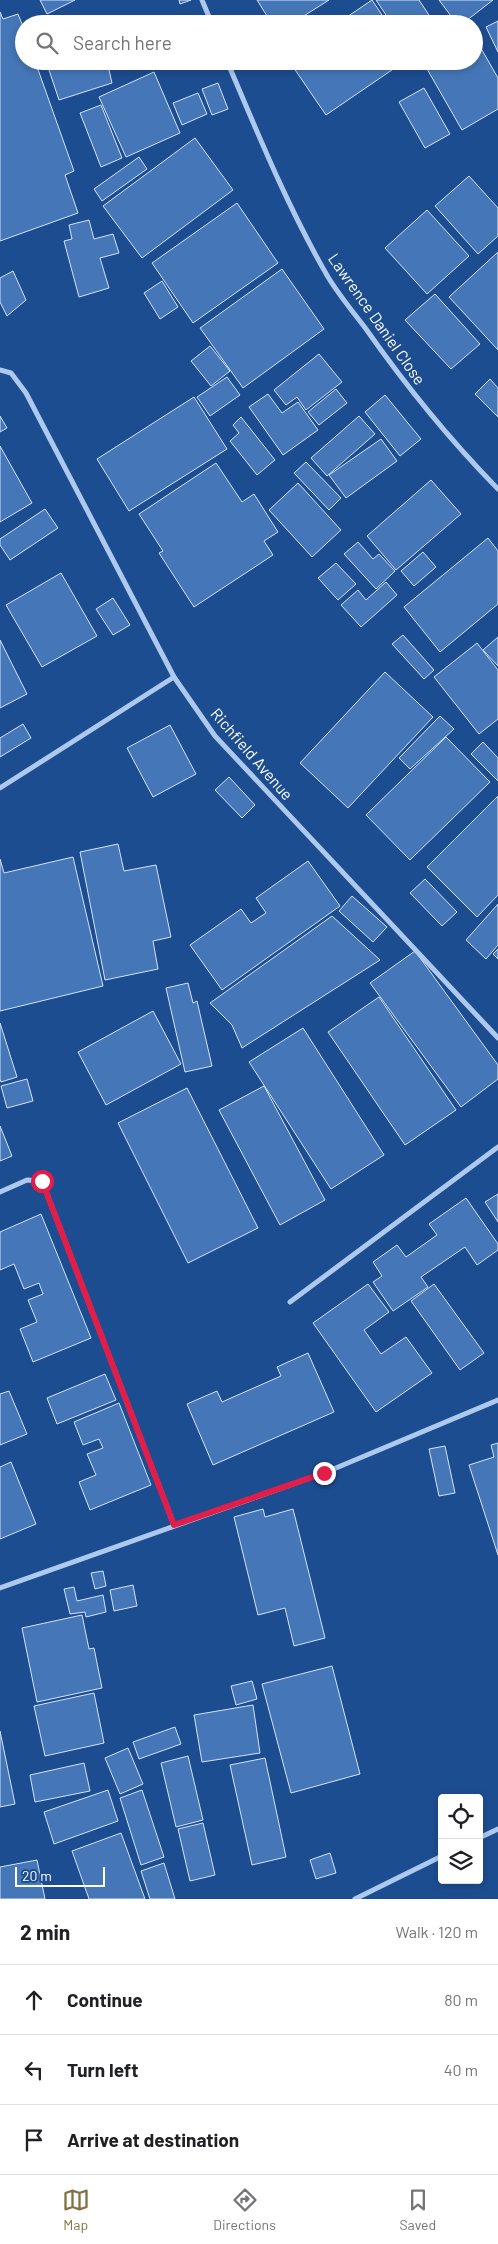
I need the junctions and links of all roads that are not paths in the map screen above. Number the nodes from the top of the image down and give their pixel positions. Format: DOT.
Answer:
graph roads {
  1 [pos="202,0"];
  2 [pos="208,15"];
  3 [pos="231,70"];
  4 [pos="0,370"];
  5 [pos="498,489"];
  6 [pos="174,677"];
  7 [pos="0,788"];
  8 [pos="498,1038"];
  9 [pos="498,1147"];
  10 [pos="0,1192"];
  11 [pos="290,1302"];
  12 [pos="498,1400"];
  13 [pos="174,1525"];
  14 [pos="0,1588"];
  15 [pos="498,1829"];
  16 [pos="483,1836"];
  17 [pos="438,1858"];
  18 [pos="354,1899"];
  1 -- 2 [label="street"];
  3 -- 5 [label="street, Lawrence Daniel Close"];
  4 -- 6 [label="street, Richfield Avenue"];
  6 -- 7 [label="street"];
  6 -- 8 [label="street, Richfield Avenue"];
  9 -- 11 [label="street"];
  10 -- 13 [label="street"];
  12 -- 13 [label="street"];
  13 -- 14 [label="street"];
  15 -- 16 [label="street"];
  17 -- 18 [label="street"];
}
